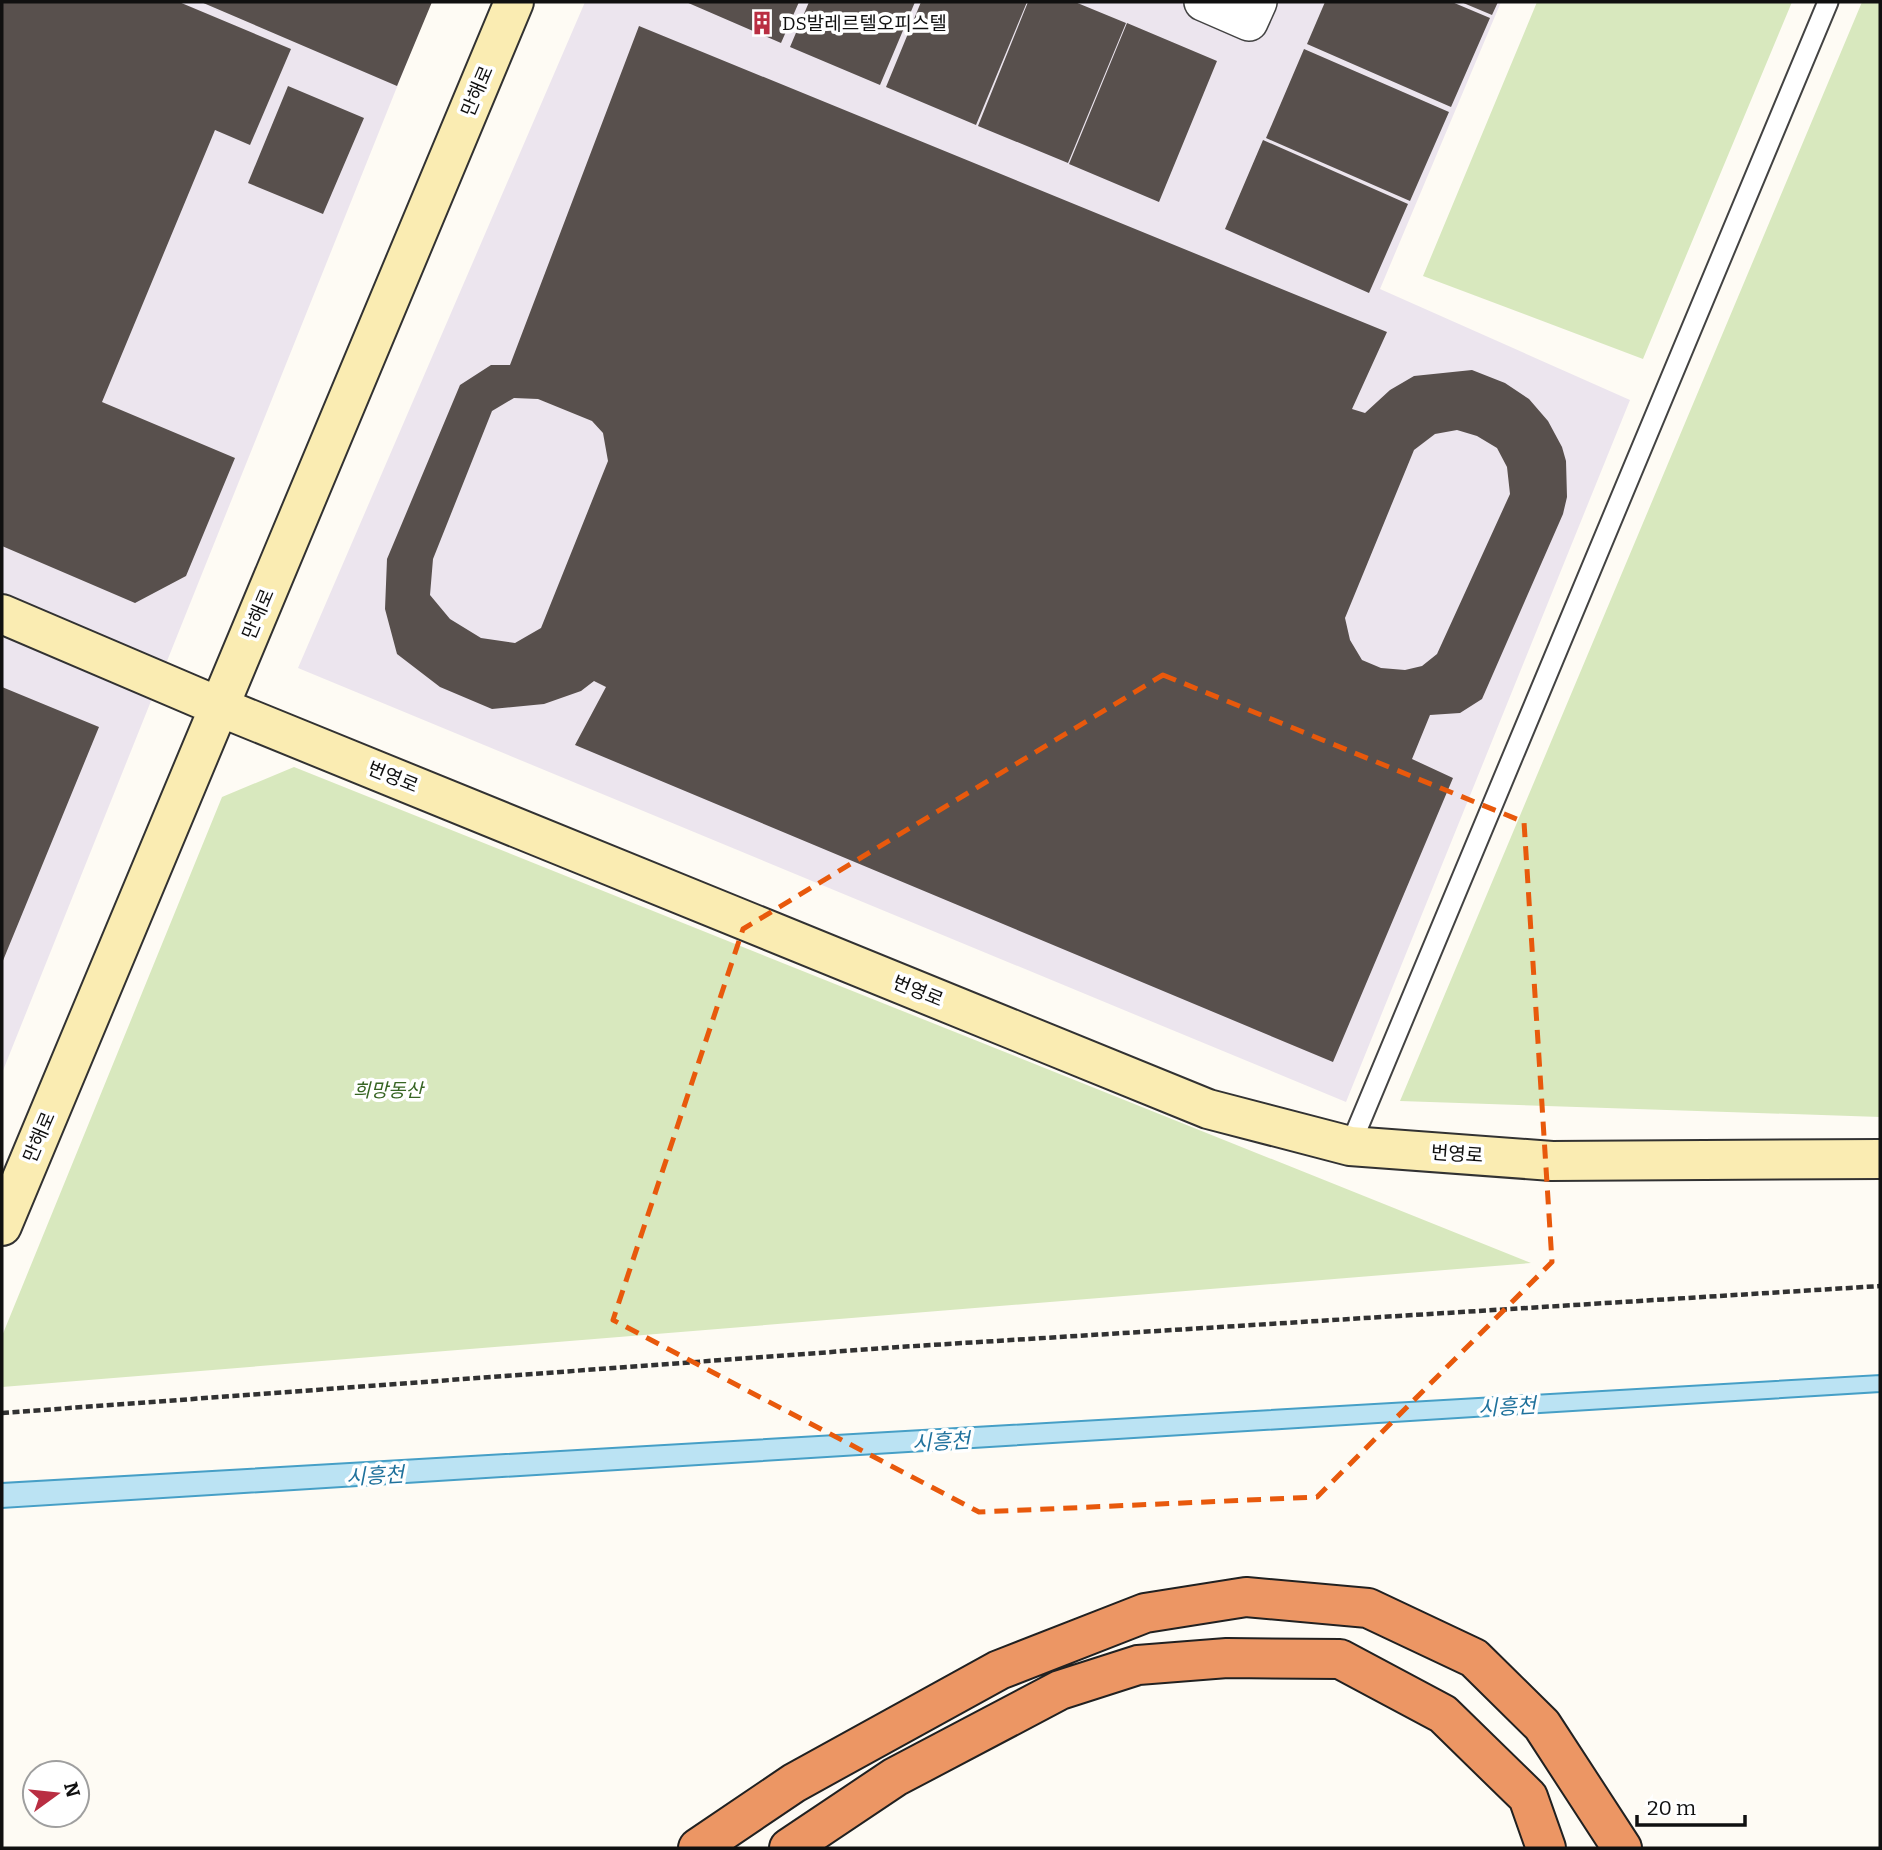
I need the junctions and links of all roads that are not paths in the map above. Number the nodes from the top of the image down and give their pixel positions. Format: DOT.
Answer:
graph roads {
  1 [pos="514,2"];
  2 [pos="1203,2"];
  3 [pos="1258,2"];
  4 [pos="1828,2"];
  5 [pos="2,614"];
  6 [pos="220,707"];
  7 [pos="1350,1146"];
  8 [pos="1880,1159"];
  9 [pos="2,1226"];
  10 [pos="698,1848"];
  11 [pos="789,1848"];
  12 [pos="1546,1848"];
  13 [pos="1622,1848"];
  1 -- 6 [label="street, 만해로"];
  2 -- 3 [label="street"];
  4 -- 7 [label="lane"];
  5 -- 6 [label="street, 번영로"];
  6 -- 7 [label="street, 번영로"];
  6 -- 9 [label="street, 만해로"];
  7 -- 8 [label="street, 번영로"];
  10 -- 13 [label="highway"];
  11 -- 12 [label="highway"];
}
